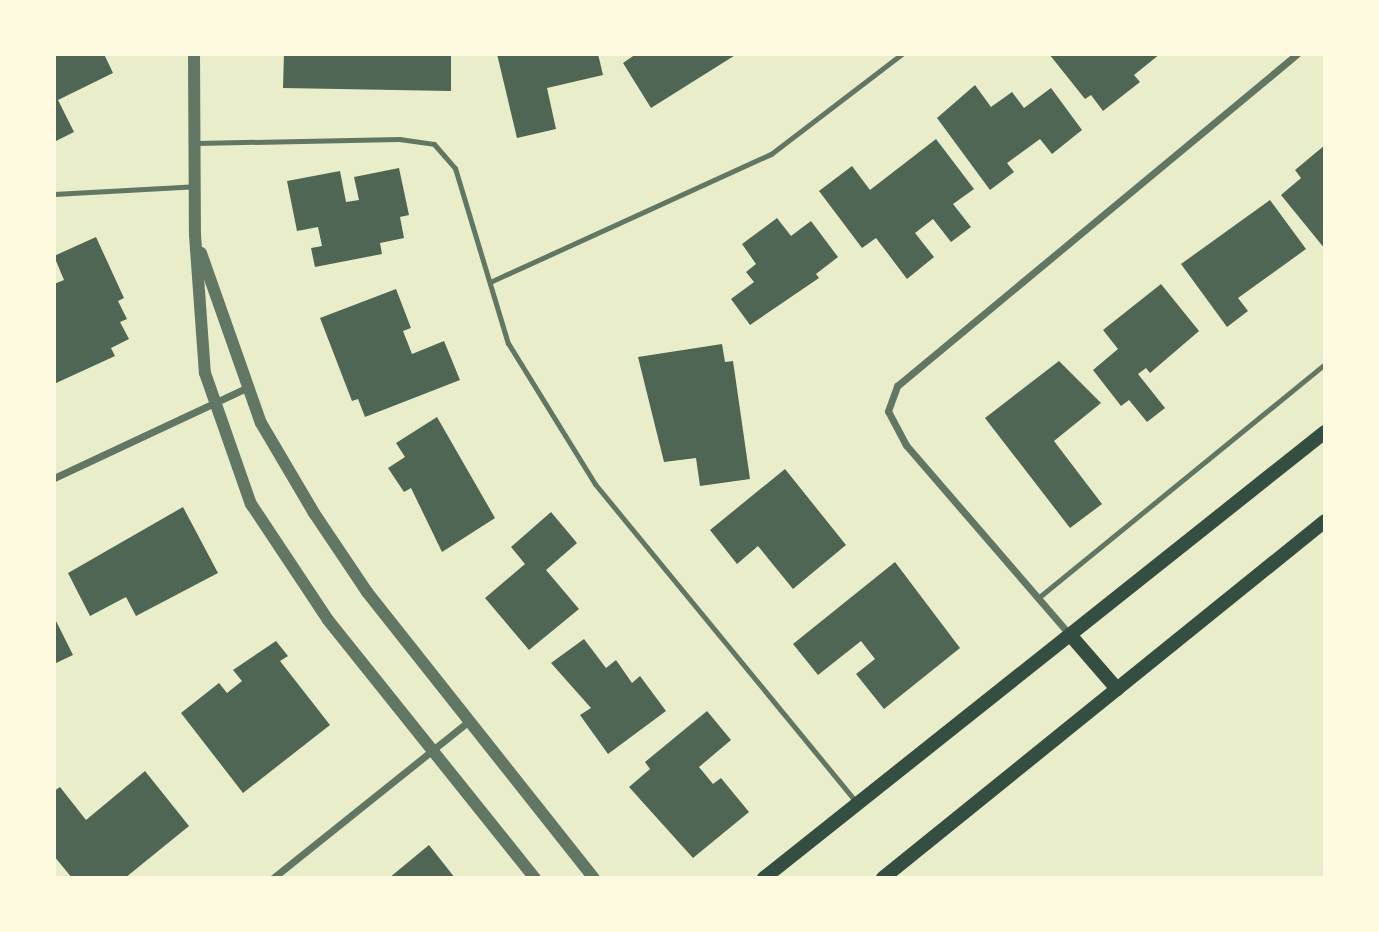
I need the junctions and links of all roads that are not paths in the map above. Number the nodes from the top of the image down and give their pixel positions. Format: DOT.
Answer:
graph roads {
  1 [pos="194,54"];
  2 [pos="902,54"];
  3 [pos="1297,54"];
  4 [pos="195,143"];
  5 [pos="195,186"];
  6 [pos="54,194"];
  7 [pos="195,235"];
  8 [pos="490,282"];
  9 [pos="1325,364"];
  10 [pos="248,387"];
  11 [pos="212,404"];
  12 [pos="1325,432"];
  13 [pos="54,478"];
  14 [pos="1325,521"];
  15 [pos="1038,598"];
  16 [pos="1072,637"];
  17 [pos="1117,689"];
  18 [pos="469,721"];
  19 [pos="433,750"];
  20 [pos="858,804"];
  21 [pos="273,878"];
  22 [pos="535,878"];
  23 [pos="594,878"];
  24 [pos="764,878"];
  25 [pos="883,878"];
  1 -- 4 [label="street"];
  2 -- 8 [label="lane"];
  3 -- 15 [label="street"];
  4 -- 5 [label="street"];
  4 -- 8 [label="lane"];
  5 -- 6 [label="lane"];
  5 -- 7 [label="street"];
  7 -- 10 [label="street"];
  7 -- 11 [label="street"];
  8 -- 20 [label="lane"];
  9 -- 15 [label="lane"];
  10 -- 11 [label="street"];
  10 -- 18 [label="street"];
  11 -- 13 [label="street"];
  11 -- 19 [label="street"];
  12 -- 16 [label="main road"];
  14 -- 17 [label="main road"];
  15 -- 16 [label="street"];
  16 -- 17 [label="main road"];
  16 -- 20 [label="main road"];
  17 -- 25 [label="main road"];
  18 -- 19 [label="street"];
  18 -- 23 [label="street"];
  19 -- 21 [label="street"];
  19 -- 22 [label="street"];
  20 -- 24 [label="main road"];
}
